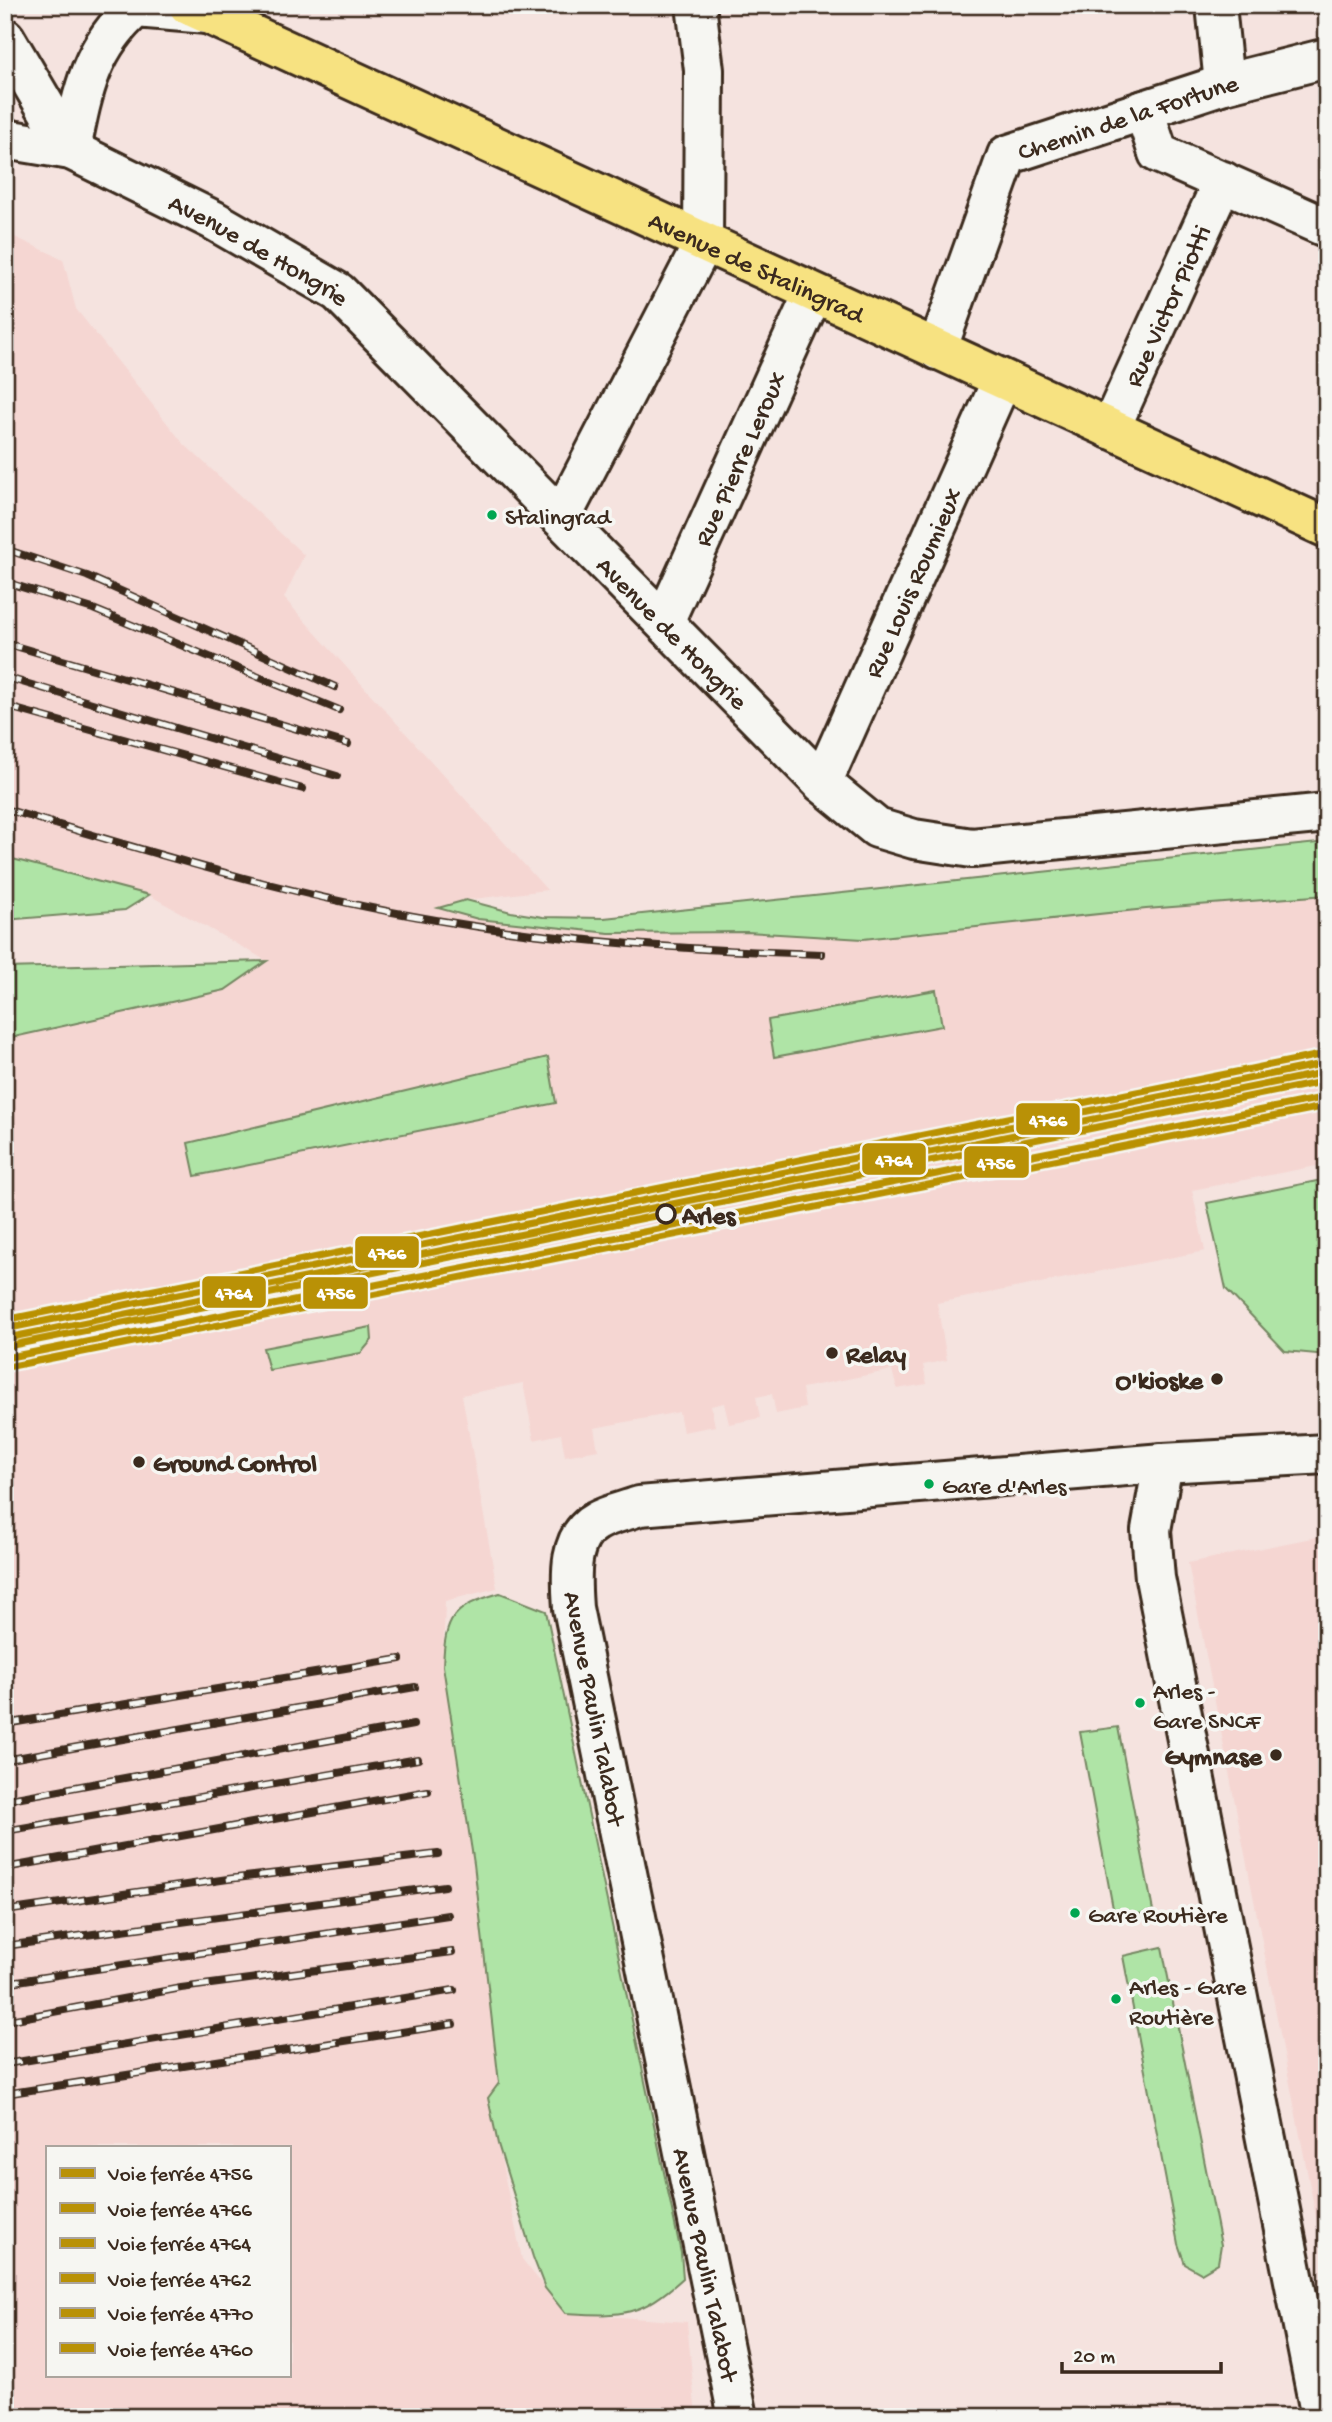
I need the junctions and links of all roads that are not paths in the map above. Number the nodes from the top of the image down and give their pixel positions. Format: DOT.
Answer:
graph roads {
  1 [pos="696,5"];
  2 [pos="1216,5"];
  3 [pos="197,9"];
  4 [pos="5,38"];
  5 [pos="1327,58"];
  6 [pos="1224,84"];
  7 [pos="1144,110"];
  8 [pos="5,139"];
  9 [pos="71,150"];
  10 [pos="1223,181"];
  11 [pos="1327,228"];
  12 [pos="703,244"];
  13 [pos="813,294"];
  14 [pos="937,351"];
  15 [pos="1002,380"];
  16 [pos="1110,429"];
  17 [pos="561,518"];
  18 [pos="1327,528"];
  19 [pos="664,622"];
  20 [pos="822,783"];
  21 [pos="1327,813"];
  22 [pos="1327,1454"];
  23 [pos="1163,1464"];
  24 [pos="738,2417"];
  25 [pos="1321,2417"];
  1 -- 12 [label="street"];
  2 -- 6 [label="street"];
  3 -- 9 [label="street"];
  3 -- 12 [label="main road, Avenue de Stalingrad"];
  4 -- 9 [label="street"];
  5 -- 6 [label="street, Chemin de la Fortune"];
  6 -- 7 [label="street, Chemin de la Fortune"];
  7 -- 10 [label="street"];
  7 -- 14 [label="street, Chemin de la Fortune"];
  8 -- 9 [label="street, Avenue de Hongrie"];
  9 -- 17 [label="street, Avenue de Hongrie"];
  10 -- 11 [label="street"];
  10 -- 16 [label="street, Rue Victor Piotti"];
  12 -- 13 [label="main road, Avenue de Stalingrad"];
  12 -- 17 [label="street"];
  13 -- 14 [label="main road, Avenue de Stalingrad"];
  13 -- 19 [label="street, Rue Pierre Leroux"];
  14 -- 15 [label="main road, Avenue de Stalingrad"];
  15 -- 16 [label="main road, Avenue de Stalingrad"];
  15 -- 20 [label="street, Rue Louis Roumieux"];
  16 -- 18 [label="main road, Avenue de Stalingrad"];
  17 -- 19 [label="street, Avenue de Hongrie"];
  19 -- 20 [label="street, Avenue de Hongrie"];
  20 -- 21 [label="street, Avenue de Hongrie"];
  22 -- 23 [label="street, Avenue Paulin Talabot"];
  23 -- 24 [label="street, Avenue Paulin Talabot"];
  23 -- 25 [label="street"];
}
